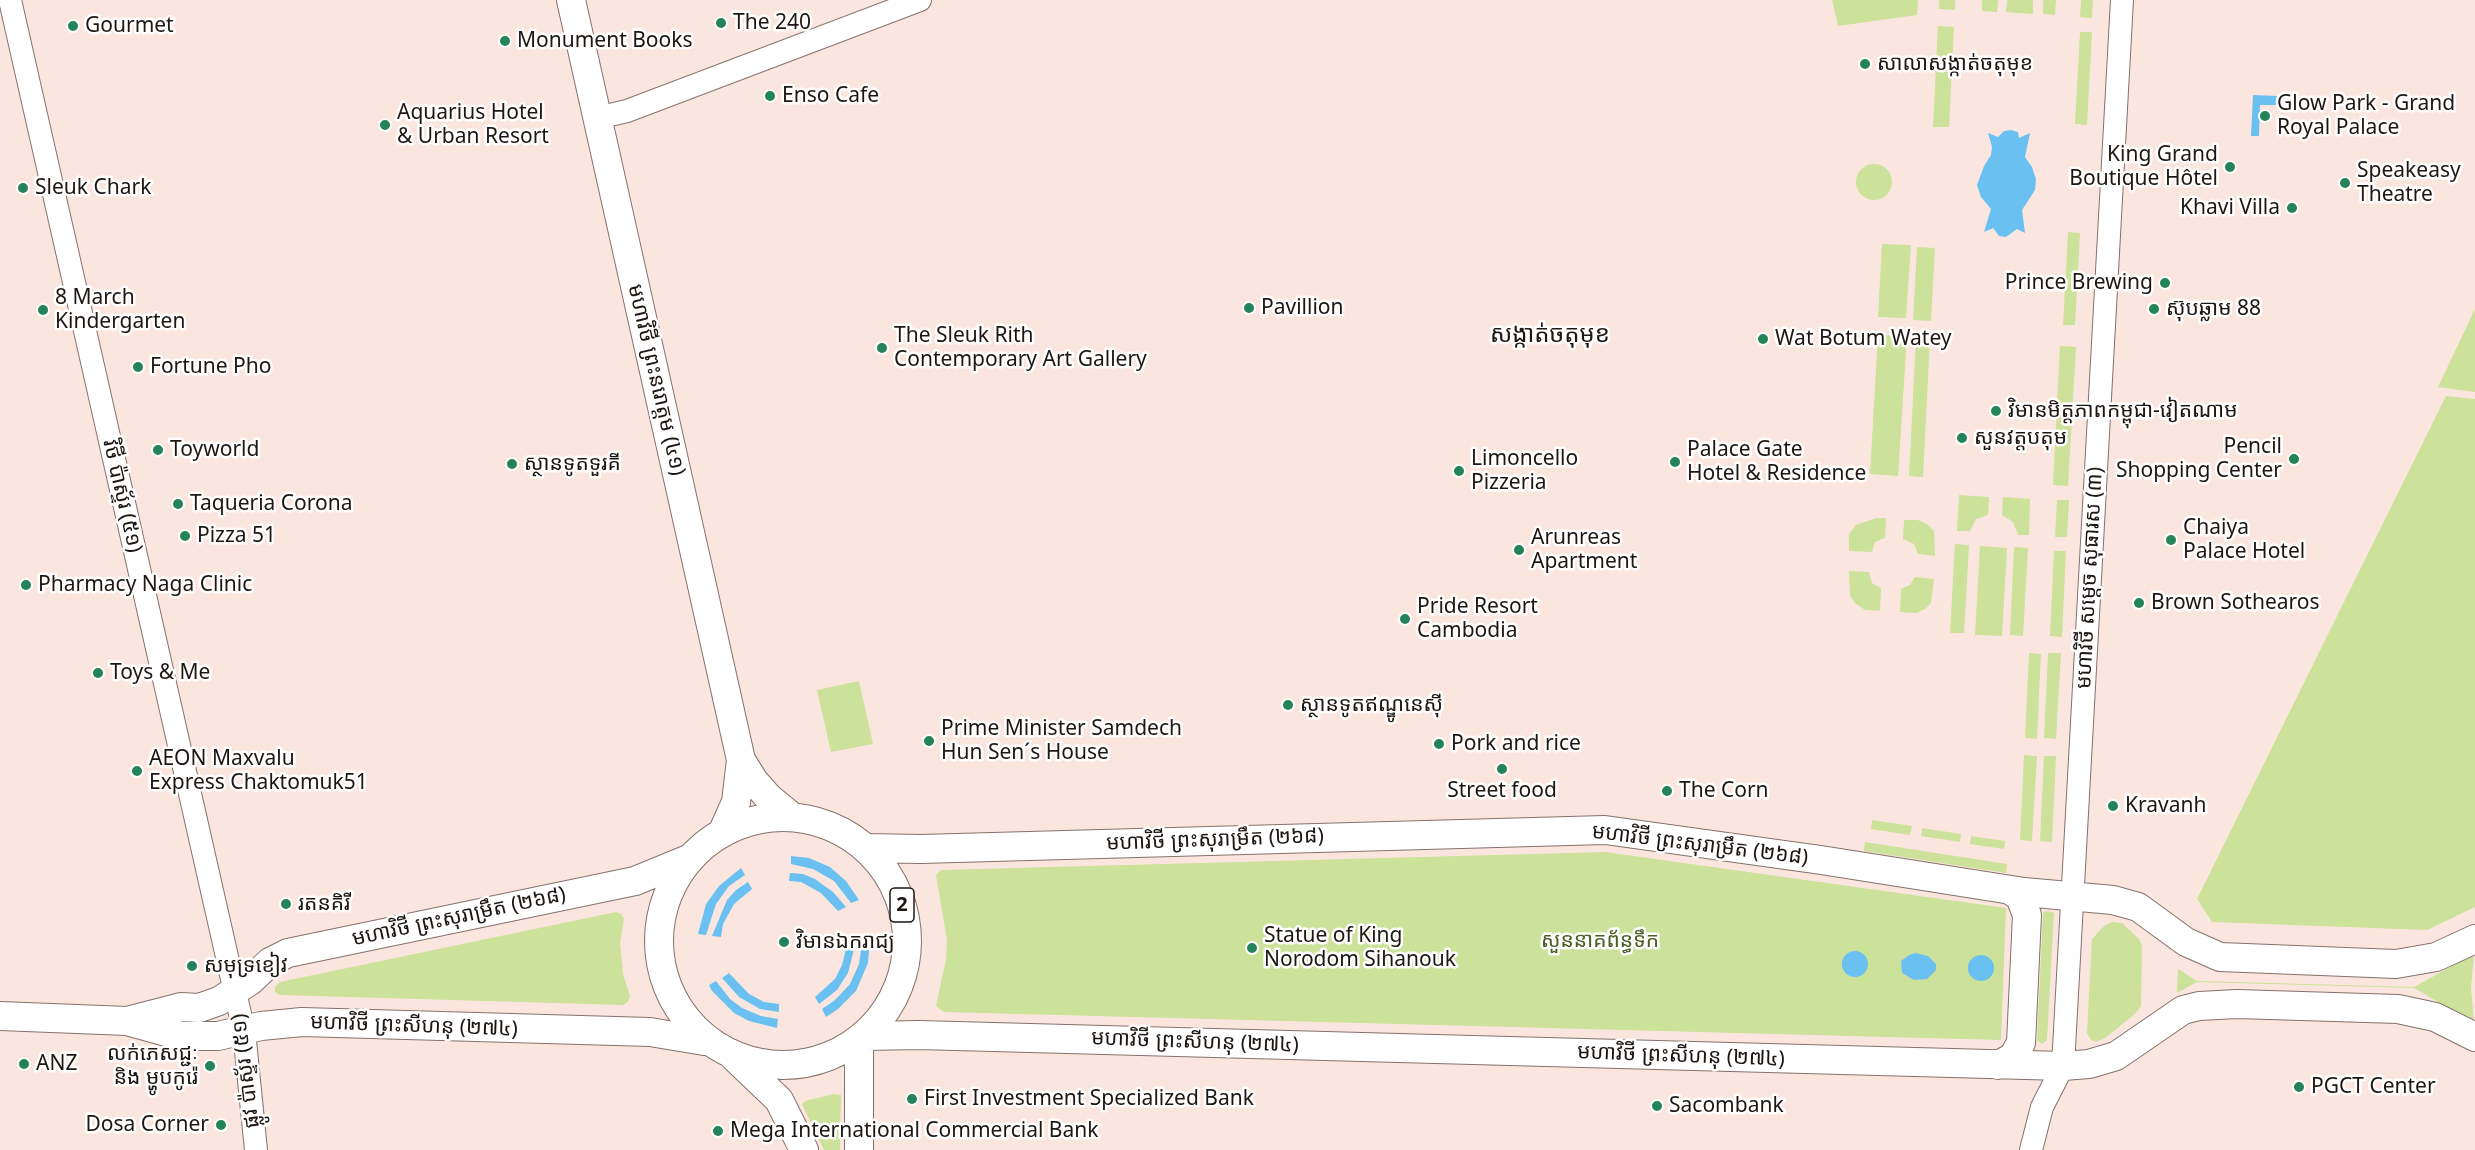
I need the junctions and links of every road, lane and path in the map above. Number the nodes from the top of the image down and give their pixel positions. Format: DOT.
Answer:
graph roads {
  1 [pos="10,0"];
  2 [pos="571,0"];
  3 [pos="920,0"];
  4 [pos="2122,0"];
  5 [pos="597,118"];
  6 [pos="741,760"];
  7 [pos="790,815"];
  8 [pos="723,831"];
  9 [pos="866,848"];
  10 [pos="691,858"];
  11 [pos="2010,890"];
  12 [pos="2073,896"];
  13 [pos="2475,939"];
  14 [pos="236,992"];
  15 [pos="0,1016"];
  16 [pos="127,1020"];
  17 [pos="244,1031"];
  18 [pos="2475,1037"];
  19 [pos="862,1039"];
  20 [pos="704,1041"];
  21 [pos="733,1055"];
  22 [pos="1998,1065"];
  23 [pos="2063,1066"];
  24 [pos="256,1150"];
  25 [pos="804,1150"];
  26 [pos="859,1150"];
  27 [pos="2031,1150"];
  1 -- 14 [label="street, វិថី ប៉ាស្ទ័រ (៥១)"];
  2 -- 5 [label="main road, មហាវិថី ព្រះនរោត្តម (៤១)"];
  3 -- 5 [label="street"];
  4 -- 12 [label="street, មហាវិថី សម្តេច សុធារស (៣)"];
  5 -- 6 [label="main road, មហាវិថី ព្រះនរោត្តម (៤១)"];
  6 -- 7 [label="main road, មហាវិថី ព្រះនរោត្តម (៤១)"];
  6 -- 8 [label="main road, មហាវិថី ព្រះនរោត្តម (៤១)"];
  7 -- 8 [label="main road, 2"];
  7 -- 9 [label="main road, 2"];
  8 -- 10 [label="main road, 2"];
  9 -- 11 [label="main road, មហាវិថី ព្រះសុរាម្រឹត (២៦៨)"];
  9 -- 19 [label="main road, 2"];
  10 -- 14 [label="main road, មហាវិថី ព្រះសុរាម្រឹត (២៦៨)"];
  10 -- 20 [label="main road, 2"];
  11 -- 12 [label="main road, មហាវិថី ព្រះសុរាម្រឹត (២៦៨)"];
  11 -- 22 [label="main road"];
  12 -- 13 [label="main road, មហាវិថី ព្រះសុរាម្រឹត (២៦៨)"];
  12 -- 23 [label="street, មហាវិថី សម្តេច សុធារស (៣)"];
  14 -- 16 [label="main road, មហាវិថី ព្រះសីហនុ (២៧៤)"];
  14 -- 17 [label="street, ផ្លូវ ប៉ាស្ទ័រ (៥១)"];
  15 -- 16 [label="main road, មហាវិថី ព្រះសីហនុ (២៧៤)"];
  16 -- 17 [label="main road, មហាវិថី ព្រះសីហនុ (២៧៤)"];
  17 -- 20 [label="main road, មហាវិថី ព្រះសីហនុ (២៧៤)"];
  17 -- 24 [label="street, ផ្លូវ ប៉ាស្ទ័រ (៥១)"];
  18 -- 23 [label="main road, មហាវិថី ព្រះសីហនុ (២៧៤)"];
  19 -- 21 [label="main road, 2"];
  19 -- 22 [label="main road, មហាវិថី ព្រះសីហនុ (២៧៤)"];
  19 -- 26 [label="main road"];
  20 -- 21 [label="main road, 2"];
  21 -- 25 [label="main road, 2"];
  22 -- 23 [label="main road, មហាវិថី ព្រះសីហនុ (២៧៤)"];
  23 -- 27 [label="street, មហាវិថី សម្តេច សុធារស (៣)"];
}
